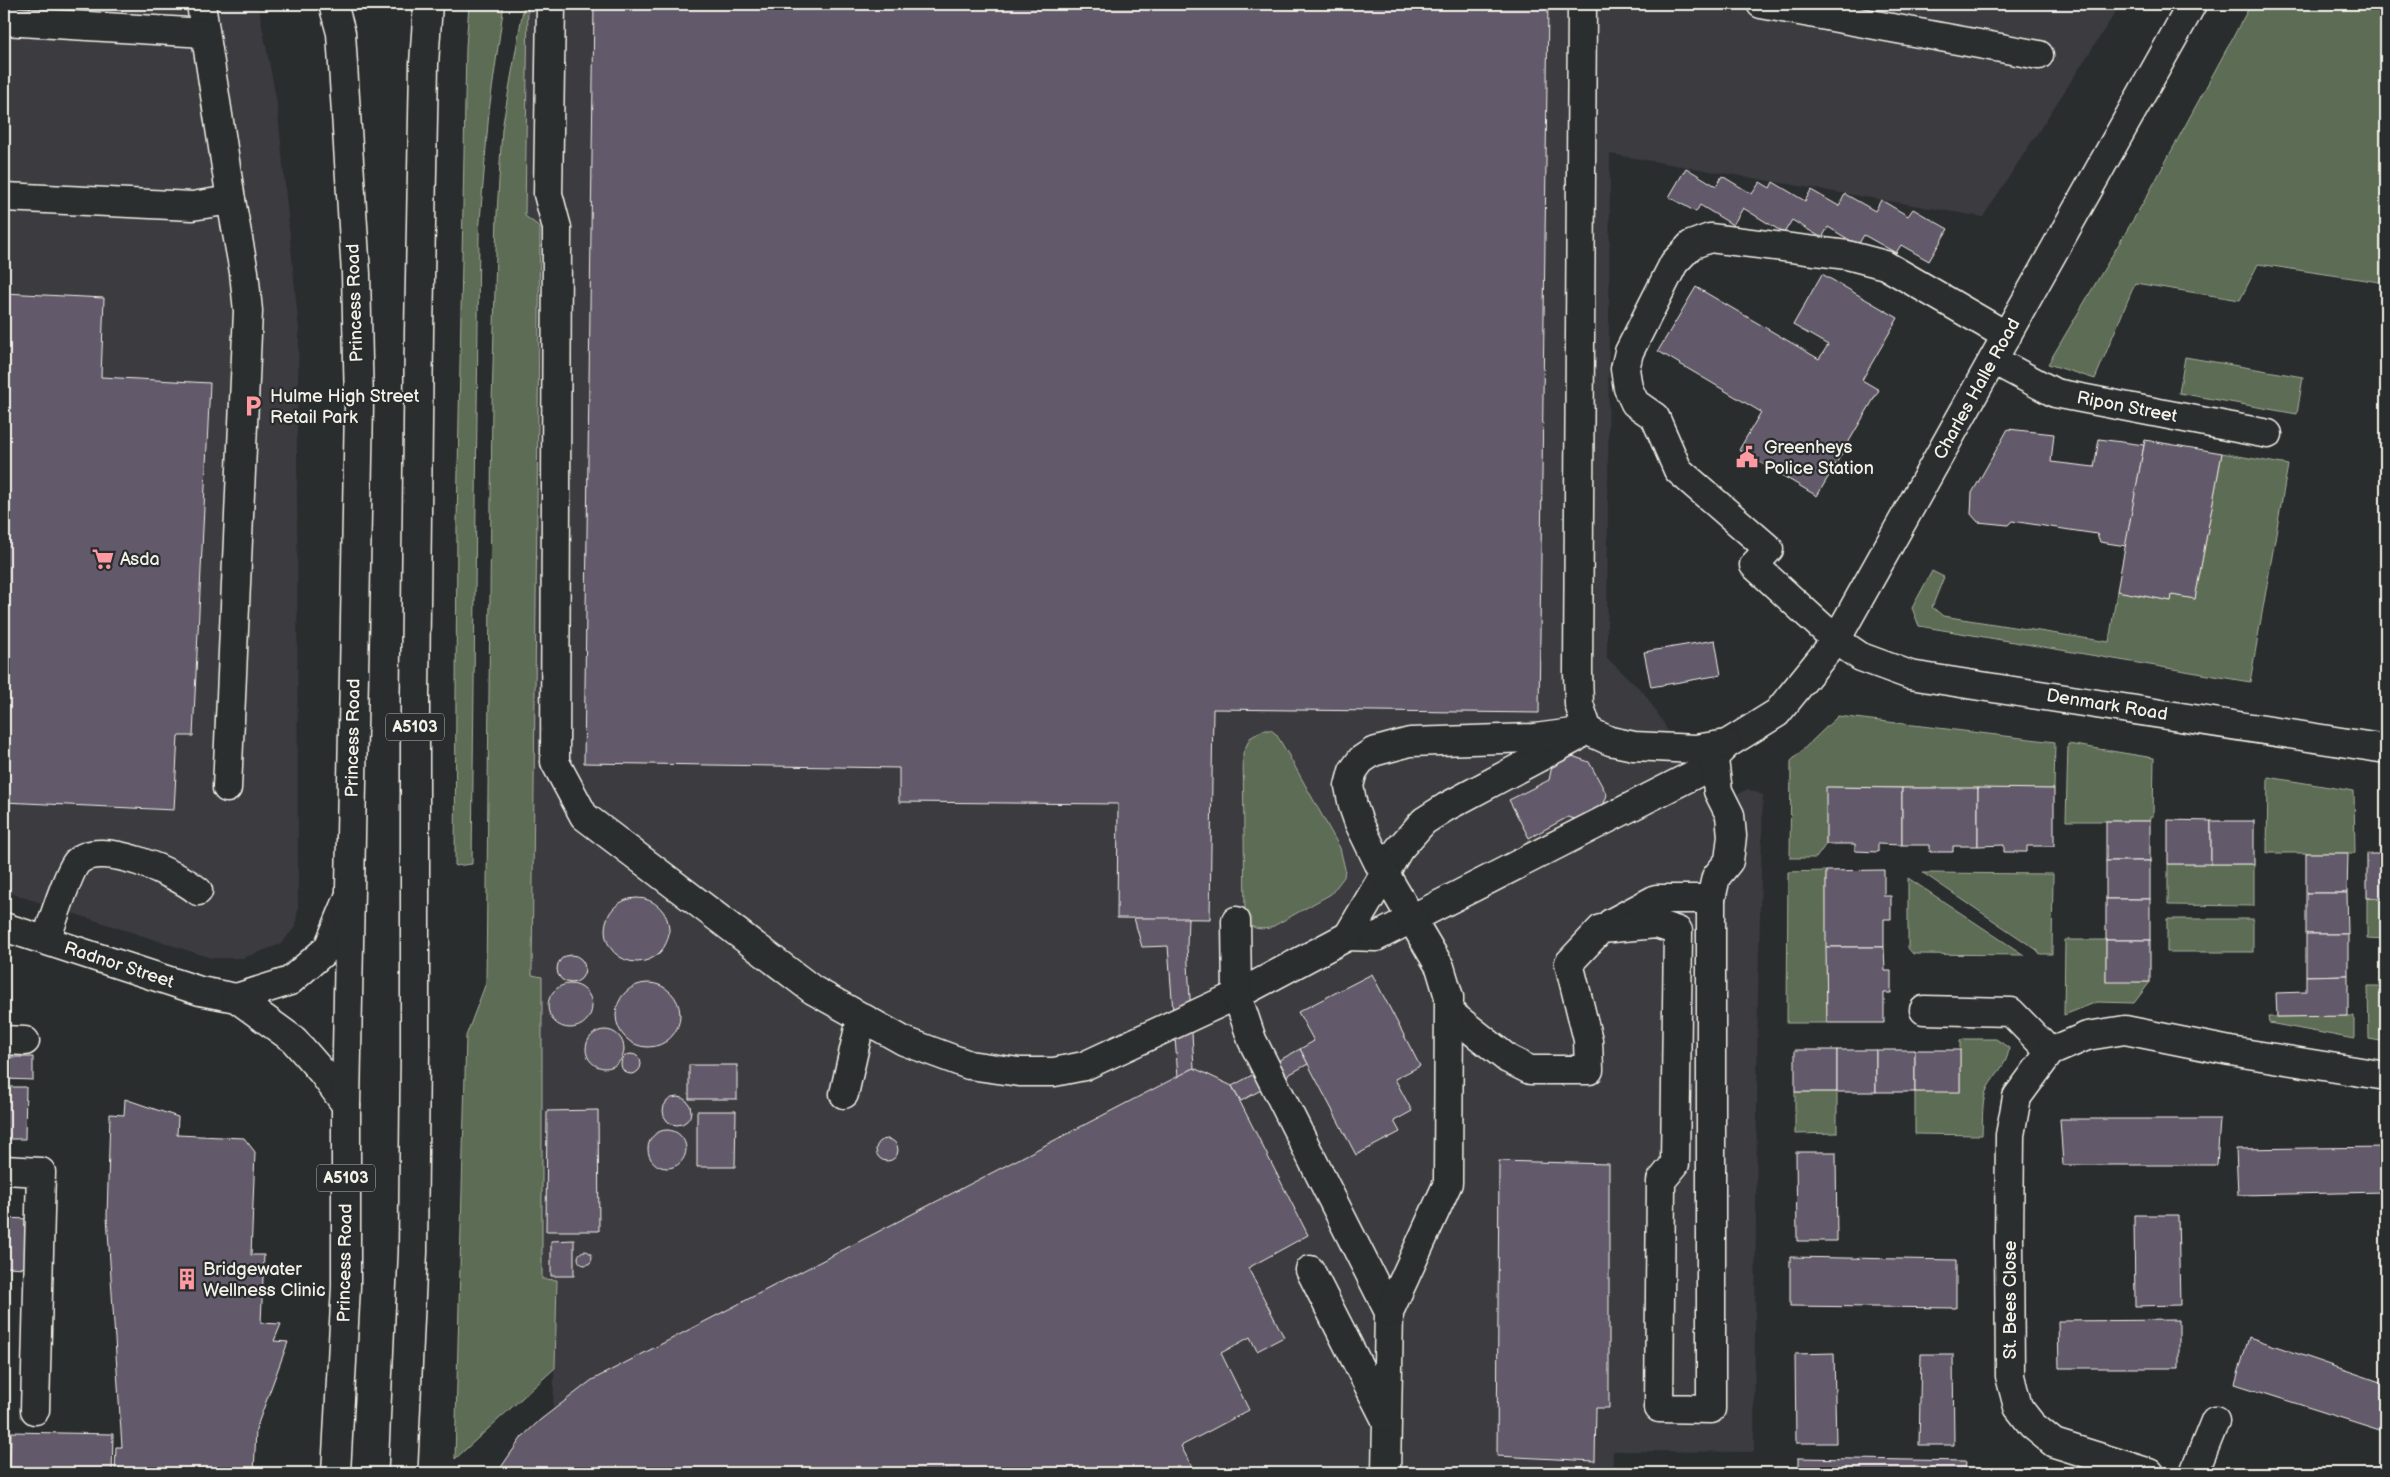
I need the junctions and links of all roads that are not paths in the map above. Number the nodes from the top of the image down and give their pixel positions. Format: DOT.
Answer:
graph roads {
  1 [pos="201,4"];
  2 [pos="333,4"];
  3 [pos="346,4"];
  4 [pos="428,4"];
  5 [pos="551,4"];
  6 [pos="1582,4"];
  7 [pos="1761,4"];
  8 [pos="2192,4"];
  9 [pos="4,21"];
  10 [pos="205,33"];
  11 [pos="341,33"];
  12 [pos="2039,55"];
  13 [pos="4,197"];
  14 [pos="231,200"];
  15 [pos="2007,336"];
  16 [pos="1993,360"];
  17 [pos="2268,434"];
  18 [pos="1836,640"];
  19 [pos="1588,731"];
  20 [pos="2386,748"];
  21 [pos="1720,752"];
  22 [pos="227,788"];
  23 [pos="1386,873"];
  24 [pos="198,891"];
  25 [pos="351,893"];
  26 [pos="1711,899"];
  27 [pos="1412,919"];
  28 [pos="1236,921"];
  29 [pos="4,927"];
  30 [pos="1601,928"];
  31 [pos="1348,936"];
  32 [pos="46,940"];
  33 [pos="1237,995"];
  34 [pos="236,998"];
  35 [pos="1924,1010"];
  36 [pos="1450,1013"];
  37 [pos="861,1019"];
  38 [pos="2050,1052"];
  39 [pos="2386,1076"];
  40 [pos="844,1094"];
  41 [pos="346,1105"];
  42 [pos="4,1170"];
  43 [pos="1310,1270"];
  44 [pos="1389,1312"];
  45 [pos="35,1410"];
  46 [pos="2215,1421"];
  47 [pos="1388,1423"];
  48 [pos="335,1469"];
  49 [pos="403,1473"];
  50 [pos="1386,1473"];
  51 [pos="2150,1473"];
  52 [pos="2194,1473"];
  1 -- 10 [label="main road"];
  2 -- 11 [label="main road, Princess Road / A5103"];
  3 -- 11 [label="main road"];
  4 -- 49 [label="main road, A5103"];
  5 -- 37 [label="main road"];
  6 -- 19 [label="main road"];
  7 -- 12 [label="main road"];
  8 -- 15 [label="main road, Charles Halle Road"];
  9 -- 10 [label="main road"];
  10 -- 14 [label="main road"];
  11 -- 25 [label="main road, Princess Road / A5103"];
  13 -- 14 [label="main road"];
  14 -- 22 [label="main road"];
  15 -- 16 [label="main road, Charles Halle Road"];
  15 -- 18 [label="main road, Denmark Road"];
  16 -- 17 [label="main road, Ripon Street"];
  16 -- 18 [label="main road, Charles Halle Road"];
  18 -- 20 [label="main road, Denmark Road"];
  18 -- 21 [label="main road, Charles Halle Road"];
  19 -- 21 [label="main road"];
  19 -- 23 [label="main road"];
  19 -- 23 [label="main road"];
  21 -- 26 [label="main road"];
  21 -- 27 [label="main road, Charles Halle Road"];
  23 -- 27 [label="main road"];
  23 -- 31 [label="main road"];
  24 -- 32 [label="main road"];
  25 -- 34 [label="main road, Radnor Street"];
  25 -- 41 [label="main road, Princess Road / A5103"];
  26 -- 30 [label="main road"];
  26 -- 30 [label="main road"];
  27 -- 31 [label="main road, Charles Halle Road"];
  27 -- 36 [label="main road"];
  28 -- 33 [label="main road"];
  29 -- 32 [label="main road, Radnor Street"];
  30 -- 36 [label="main road"];
  31 -- 33 [label="main road"];
  32 -- 34 [label="main road, Radnor Street"];
  33 -- 37 [label="main road"];
  33 -- 44 [label="main road"];
  34 -- 41 [label="main road, Radnor Street"];
  35 -- 38 [label="main road"];
  36 -- 44 [label="main road"];
  37 -- 40 [label="main road"];
  38 -- 39 [label="main road"];
  38 -- 51 [label="main road, St. Bees Close"];
  41 -- 48 [label="main road, Princess Road / A5103"];
  42 -- 45 [label="main road"];
  43 -- 47 [label="main road"];
  44 -- 47 [label="main road"];
  46 -- 52 [label="main road"];
  47 -- 50 [label="main road"];
}
